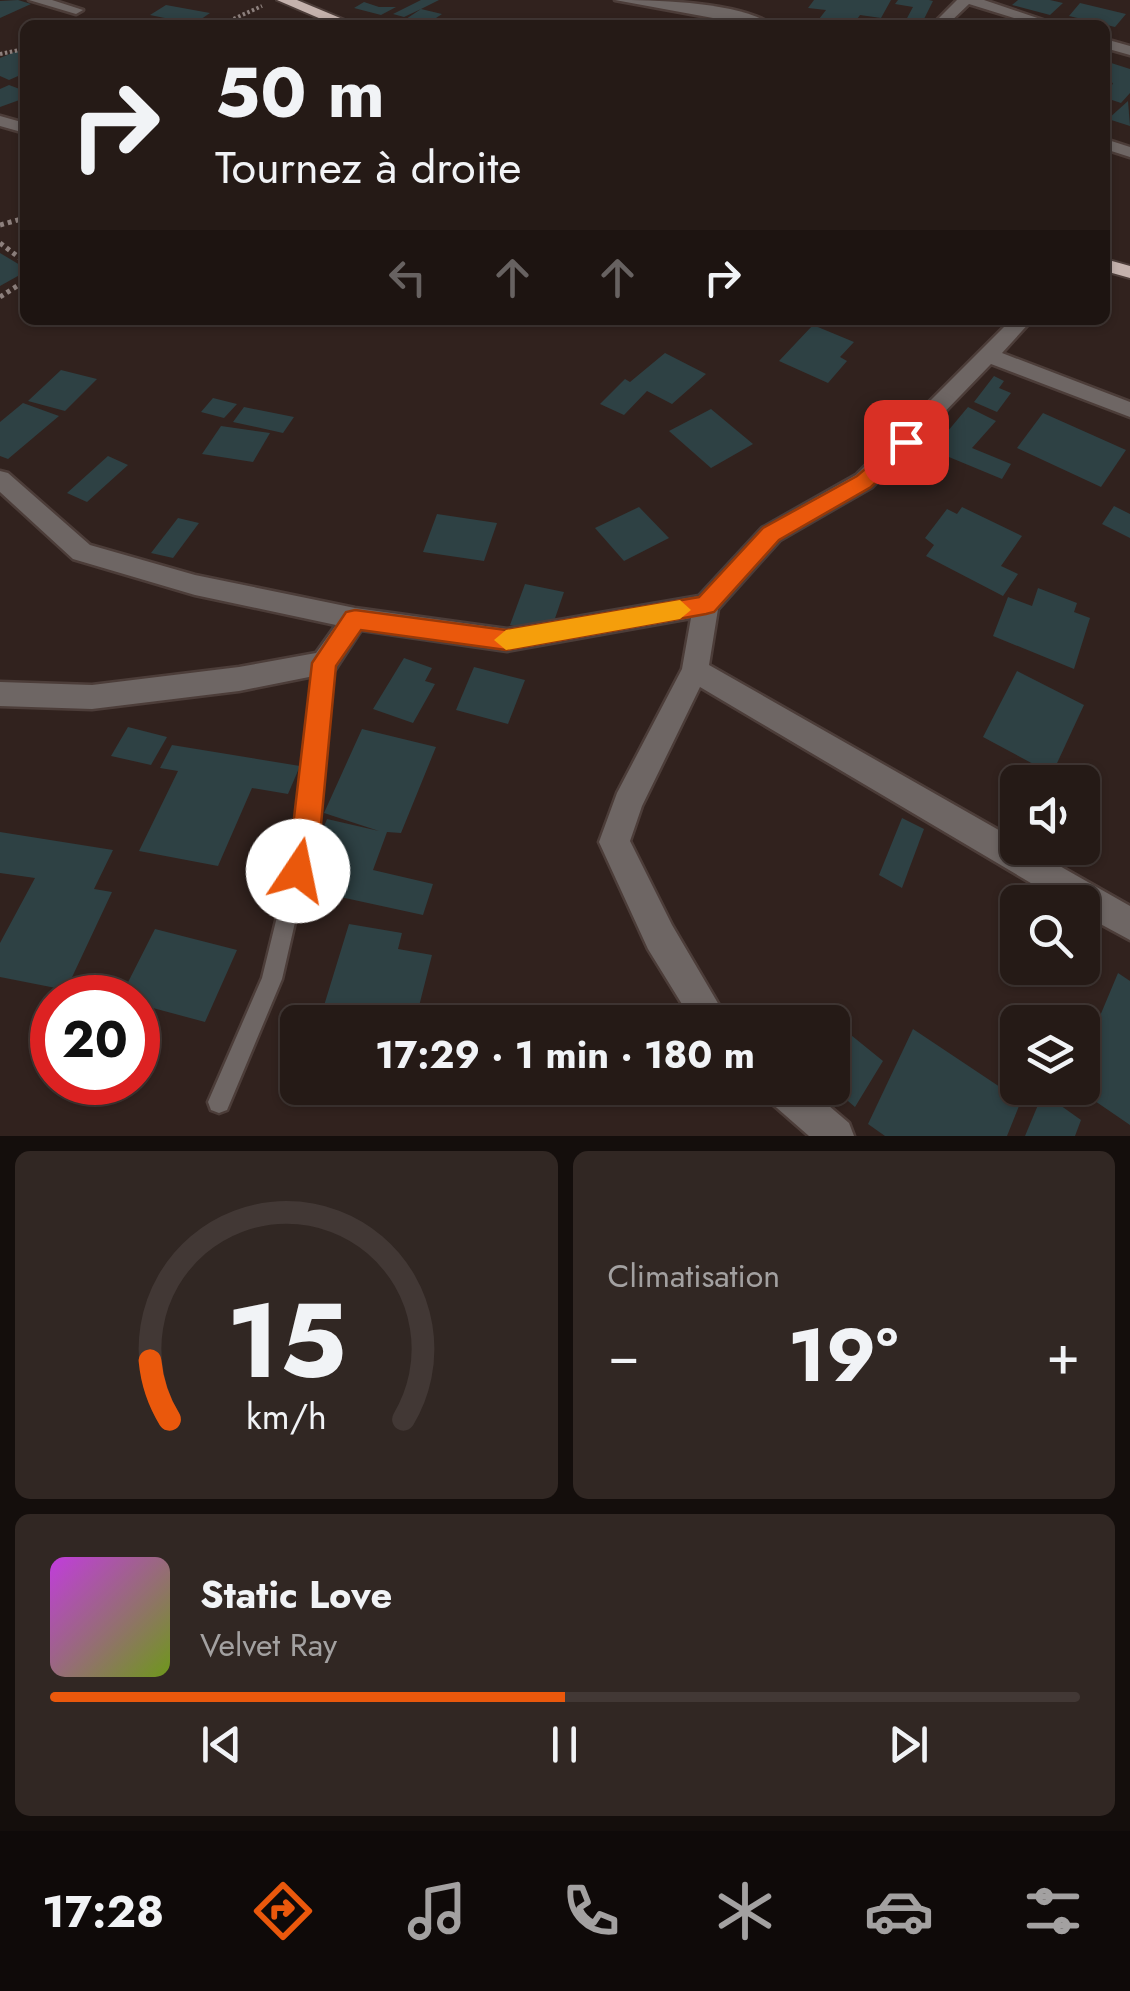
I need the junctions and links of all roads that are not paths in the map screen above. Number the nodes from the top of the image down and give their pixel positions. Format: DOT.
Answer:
graph roads {
  1 [pos="36,0"];
  2 [pos="284,0"];
  3 [pos="622,0"];
  4 [pos="968,0"];
  5 [pos="76,10"];
  6 [pos="334,20"];
  7 [pos="749,20"];
  8 [pos="945,20"];
  9 [pos="1034,20"];
  10 [pos="1017,325"];
  11 [pos="988,355"];
  12 [pos="1130,410"];
  13 [pos="0,479"];
  14 [pos="706,605"];
  15 [pos="355,619"];
  16 [pos="324,663"];
  17 [pos="696,670"];
  18 [pos="0,694"];
  19 [pos="1130,924"];
  20 [pos="702,1005"];
  21 [pos="219,1102"];
  22 [pos="801,1105"];
  23 [pos="836,1136"];
  1 -- 5 [label="street"];
  2 -- 6 [label="highway"];
  3 -- 7 [label="street"];
  4 -- 8 [label="street"];
  4 -- 9 [label="street"];
  10 -- 11 [label="street"];
  11 -- 12 [label="street"];
  11 -- 14 [label="street"];
  13 -- 15 [label="street"];
  14 -- 15 [label="street"];
  14 -- 17 [label="street"];
  15 -- 16 [label="street"];
  16 -- 18 [label="street"];
  16 -- 21 [label="lane"];
  17 -- 19 [label="street"];
  17 -- 20 [label="street"];
  22 -- 23 [label="street"];
}
